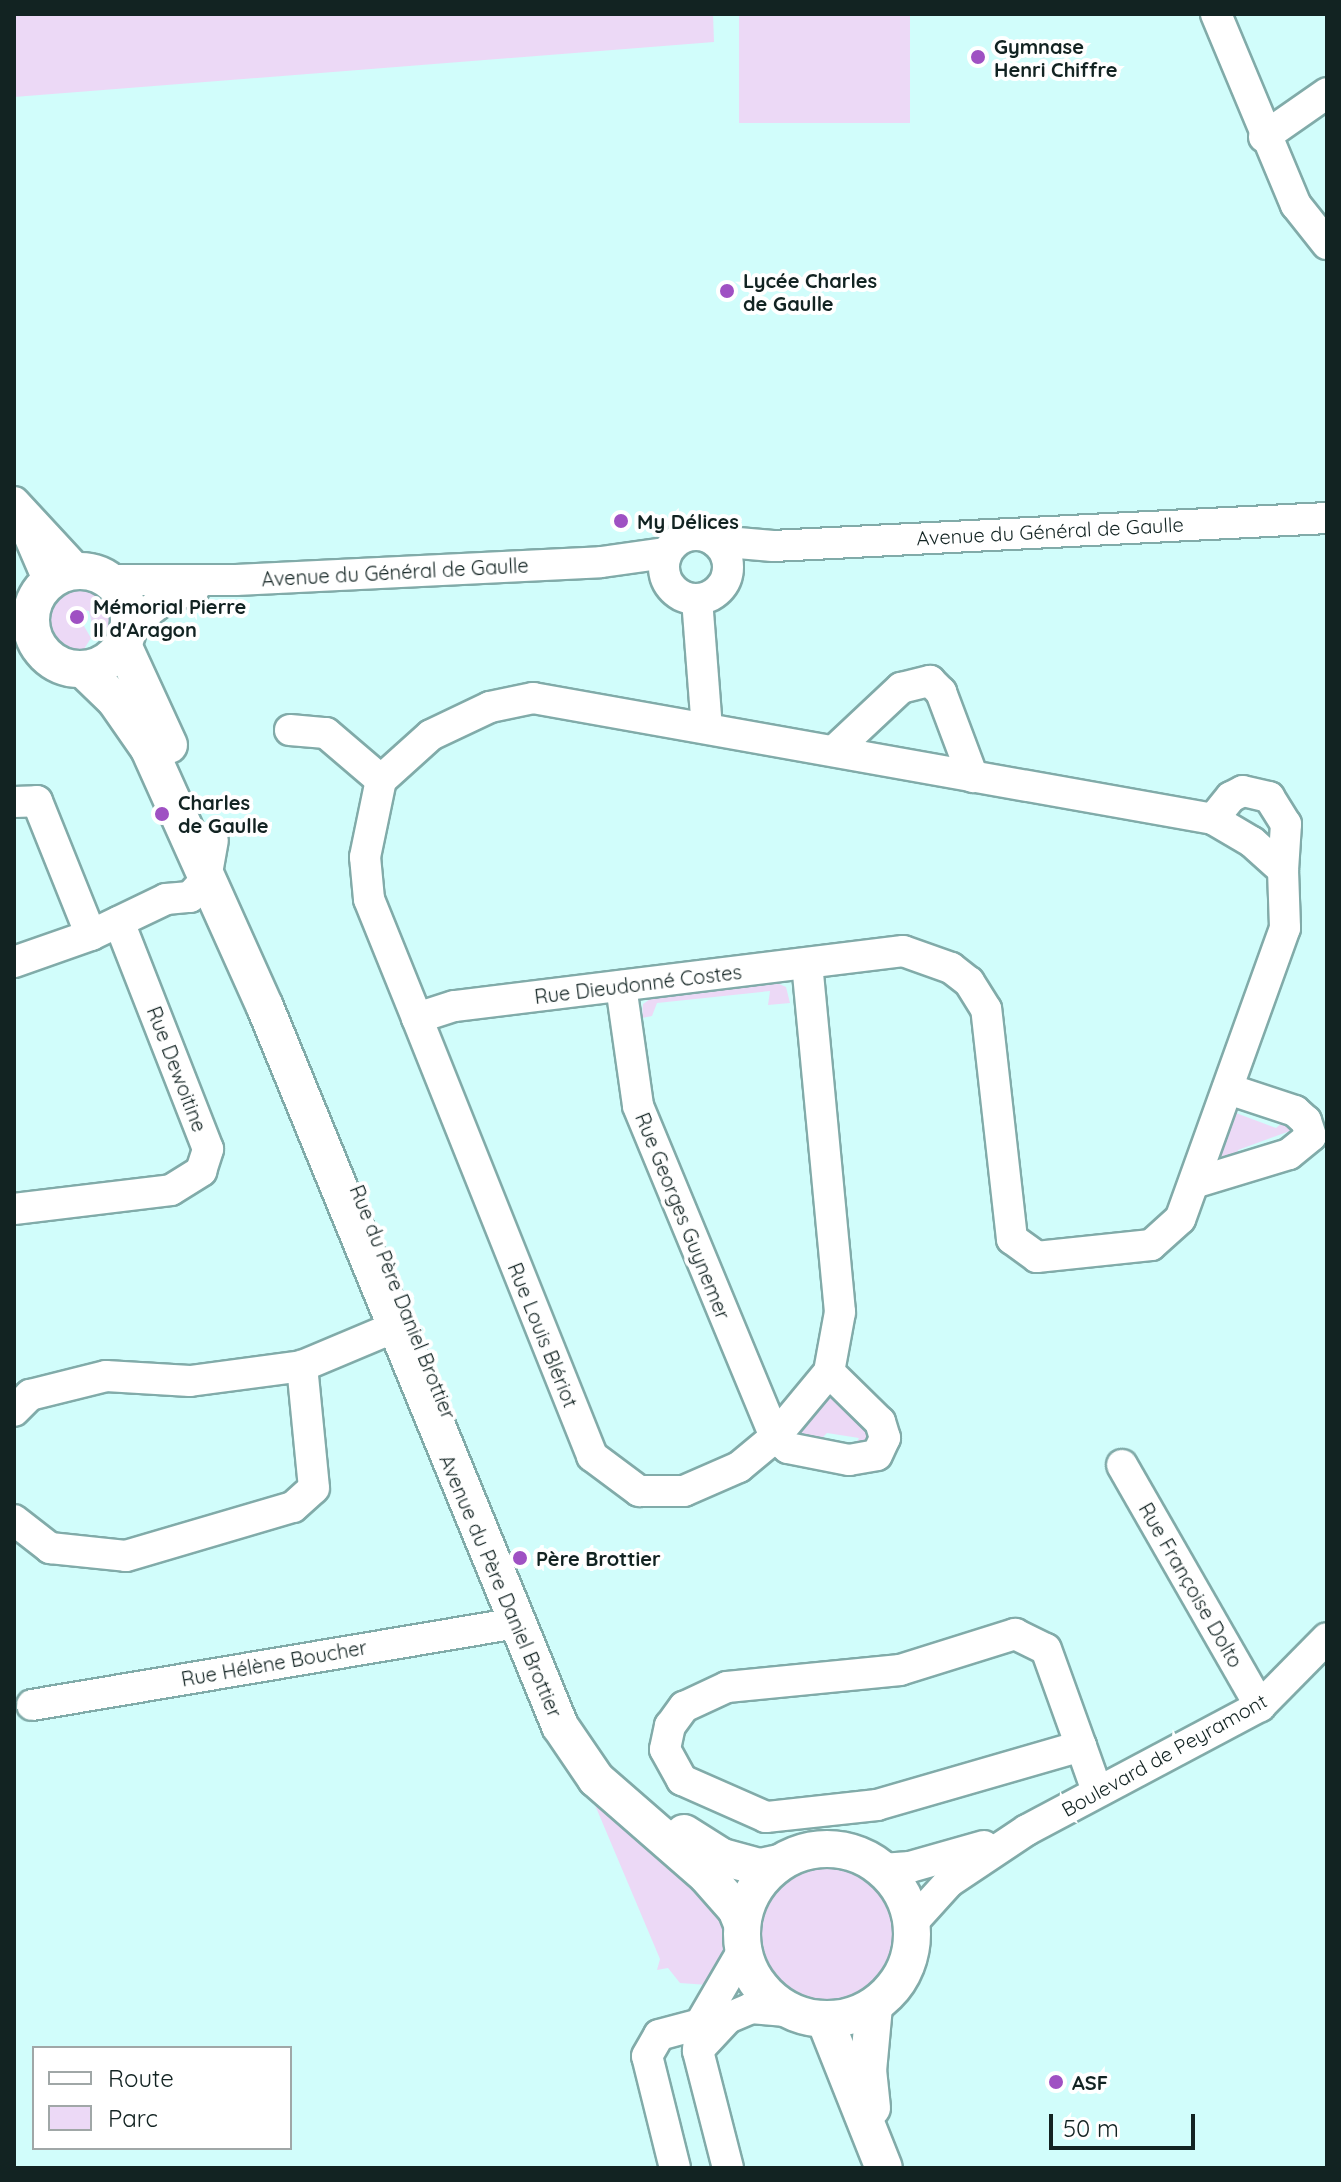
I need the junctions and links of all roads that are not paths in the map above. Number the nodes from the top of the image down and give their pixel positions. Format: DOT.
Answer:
graph roads {
  1 [pos="1216,14"];
  2 [pos="1327,93"];
  3 [pos="1264,137"];
  4 [pos="1327,244"];
  5 [pos="14,502"];
  6 [pos="14,509"];
  7 [pos="1327,518"];
  8 [pos="715,541"];
  9 [pos="773,546"];
  10 [pos="666,553"];
  11 [pos="601,562"];
  12 [pos="728,574"];
  13 [pos="236,580"];
  14 [pos="667,584"];
  15 [pos="58,585"];
  16 [pos="697,599"];
  17 [pos="24,631"];
  18 [pos="126,636"];
  19 [pos="83,669"];
  20 [pos="707,728"];
  21 [pos="290,730"];
  22 [pos="835,750"];
  23 [pos="973,777"];
  24 [pos="381,780"];
  25 [pos="14,802"];
  26 [pos="1213,819"];
  27 [pos="1283,870"];
  28 [pos="198,879"];
  29 [pos="119,922"];
  30 [pos="91,935"];
  31 [pos="14,962"];
  32 [pos="807,964"];
  33 [pos="621,986"];
  34 [pos="417,1018"];
  35 [pos="1228,1089"];
  36 [pos="1194,1183"];
  37 [pos="14,1209"];
  38 [pos="395,1327"];
  39 [pos="302,1366"];
  40 [pos="829,1372"];
  41 [pos="14,1411"];
  42 [pos="775,1437"];
  43 [pos="1122,1465"];
  44 [pos="14,1520"];
  45 [pos="515,1623"];
  46 [pos="1327,1638"];
  47 [pos="32,1705"];
  48 [pos="1260,1706"];
  49 [pos="1081,1746"];
  50 [pos="1097,1791"];
  51 [pos="1027,1830"];
  52 [pos="779,1863"];
  53 [pos="882,1869"];
  54 [pos="912,1923"];
  55 [pos="742,1937"];
  56 [pos="874,2006"];
  57 [pos="789,2011"];
  58 [pos="825,2020"];
  59 [pos="699,2037"];
  60 [pos="880,2161"];
  61 [pos="675,2168"];
  62 [pos="728,2168"];
  1 -- 3 [label="street"];
  2 -- 3 [label="street"];
  3 -- 4 [label="street"];
  5 -- 15 [label="street"];
  6 -- 15 [label="street"];
  7 -- 9 [label="street, Avenue du Général de Gaulle"];
  8 -- 9 [label="street, Avenue du Général de Gaulle"];
  8 -- 10 [label="street"];
  8 -- 12 [label="street"];
  9 -- 12 [label="street, Avenue du Général de Gaulle"];
  10 -- 11 [label="street, Avenue du Général de Gaulle"];
  10 -- 14 [label="street"];
  11 -- 13 [label="street, Avenue du Général de Gaulle"];
  11 -- 14 [label="street, Avenue du Général de Gaulle"];
  12 -- 16 [label="street"];
  13 -- 15 [label="street"];
  13 -- 18 [label="street"];
  14 -- 16 [label="street"];
  15 -- 17 [label="main road"];
  15 -- 18 [label="main road"];
  16 -- 20 [label="street"];
  17 -- 19 [label="main road"];
  18 -- 19 [label="main road"];
  18 -- 28 [label="main road, Rue du Père Daniel Brottier"];
  19 -- 28 [label="main road, Rue du Père Daniel Brottier"];
  20 -- 22 [label="street"];
  20 -- 24 [label="street"];
  21 -- 24 [label="street"];
  22 -- 23 [label="street"];
  22 -- 23 [label="street"];
  23 -- 26 [label="street"];
  24 -- 34 [label="street"];
  25 -- 30 [label="street"];
  26 -- 27 [label="street"];
  26 -- 27 [label="street, Rue Dieudonné Costes"];
  27 -- 35 [label="street, Rue Dieudonné Costes"];
  28 -- 29 [label="street"];
  28 -- 38 [label="main road, Rue du Père Daniel Brottier"];
  28 -- 52 [label="main road, Rue du Père Daniel Brottier"];
  29 -- 30 [label="street"];
  29 -- 37 [label="street, Rue Dewoitine"];
  30 -- 31 [label="street"];
  32 -- 33 [label="street, Rue Dieudonné Costes"];
  32 -- 36 [label="street, Rue Dieudonné Costes"];
  32 -- 40 [label="street, Rue Louis Blériot"];
  33 -- 34 [label="street, Rue Dieudonné Costes"];
  33 -- 42 [label="street, Rue Georges Guynemer"];
  34 -- 42 [label="street, Rue Louis Blériot"];
  35 -- 36 [label="street, Rue Dieudonné Costes"];
  35 -- 36 [label="street"];
  38 -- 39 [label="street"];
  38 -- 45 [label="main road, Avenue du Père Daniel Brottier"];
  39 -- 41 [label="street"];
  39 -- 44 [label="street"];
  40 -- 42 [label="street, Rue Louis Blériot"];
  40 -- 42 [label="street"];
  43 -- 48 [label="street, Rue Françoise Dolto"];
  45 -- 47 [label="street, Rue Hélène Boucher"];
  45 -- 55 [label="main road, Avenue du Père Daniel Brottier"];
  46 -- 48 [label="street, Boulevard de Peyramont"];
  48 -- 50 [label="street, Boulevard de Peyramont"];
  49 -- 49 [label="street"];
  49 -- 50 [label="street"];
  50 -- 51 [label="street, Boulevard de Peyramont"];
  51 -- 53 [label="street, Boulevard de Peyramont"];
  51 -- 54 [label="street, Boulevard de Peyramont"];
  52 -- 53 [label="main road"];
  52 -- 55 [label="main road"];
  53 -- 54 [label="main road"];
  54 -- 56 [label="main road"];
  55 -- 57 [label="main road"];
  55 -- 59 [label="street"];
  56 -- 58 [label="main road"];
  56 -- 60 [label="main road"];
  57 -- 58 [label="main road"];
  57 -- 59 [label="street"];
  58 -- 60 [label="main road"];
  59 -- 61 [label="street"];
  59 -- 62 [label="street"];
}
